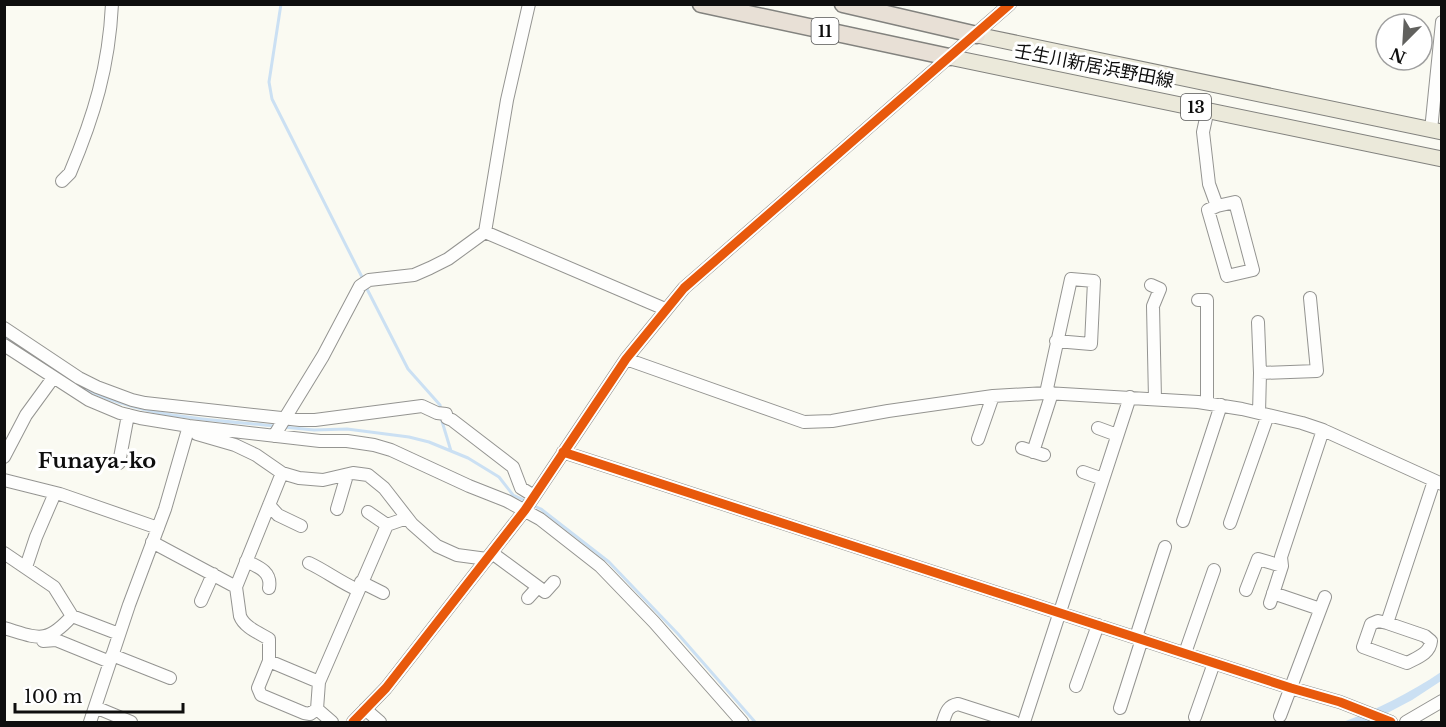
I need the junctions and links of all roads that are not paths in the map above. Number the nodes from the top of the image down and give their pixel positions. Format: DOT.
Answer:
graph roads {
  1 [pos="112,4"];
  2 [pos="529,4"];
  3 [pos="701,4"];
  4 [pos="843,4"];
  5 [pos="1010,4"];
  6 [pos="1442,22"];
  7 [pos="977,34"];
  8 [pos="949,57"];
  9 [pos="1208,109"];
  10 [pos="1436,131"];
  11 [pos="1442,159"];
  12 [pos="62,181"];
  13 [pos="1217,206"];
  14 [pos="485,232"];
  15 [pos="1151,285"];
  16 [pos="1310,298"];
  17 [pos="1198,300"];
  18 [pos="665,309"];
  19 [pos="1258,322"];
  20 [pos="4,328"];
  21 [pos="1056,341"];
  22 [pos="4,345"];
  23 [pos="626,359"];
  24 [pos="1260,373"];
  25 [pos="53,378"];
  26 [pos="1049,393"];
  27 [pos="993,396"];
  28 [pos="1130,397"];
  29 [pos="1155,399"];
  30 [pos="1207,403"];
  31 [pos="1221,405"];
  32 [pos="1263,414"];
  33 [pos="128,415"];
  34 [pos="283,420"];
  35 [pos="1098,428"];
  36 [pos="188,429"];
  37 [pos="1323,430"];
  38 [pos="274,435"];
  39 [pos="1117,435"];
  40 [pos="978,439"];
  41 [pos="563,452"];
  42 [pos="1033,452"];
  43 [pos="4,457"];
  44 [pos="119,463"];
  45 [pos="1083,472"];
  46 [pos="282,473"];
  47 [pos="347,475"];
  48 [pos="1103,479"];
  49 [pos="4,480"];
  50 [pos="1438,483"];
  51 [pos="55,493"];
  52 [pos="529,503"];
  53 [pos="268,505"];
  54 [pos="337,509"];
  55 [pos="368,512"];
  56 [pos="407,518"];
  57 [pos="1184,522"];
  58 [pos="1230,523"];
  59 [pos="387,525"];
  60 [pos="301,526"];
  61 [pos="158,528"];
  62 [pos="152,542"];
  63 [pos="1165,547"];
  64 [pos="4,553"];
  65 [pos="489,556"];
  66 [pos="246,561"];
  67 [pos="309,563"];
  68 [pos="1282,566"];
  69 [pos="26,567"];
  70 [pos="1214,570"];
  71 [pos="213,574"];
  72 [pos="554,582"];
  73 [pos="359,586"];
  74 [pos="236,587"];
  75 [pos="538,587"];
  76 [pos="269,588"];
  77 [pos="1246,590"];
  78 [pos="382,593"];
  79 [pos="1325,597"];
  80 [pos="528,598"];
  81 [pos="201,601"];
  82 [pos="1320,609"];
  83 [pos="1059,612"];
  84 [pos="72,616"];
  85 [pos="1387,624"];
  86 [pos="1098,625"];
  87 [pos="4,628"];
  88 [pos="119,634"];
  89 [pos="34,636"];
  90 [pos="1138,638"];
  91 [pos="1185,653"];
  92 [pos="111,658"];
  93 [pos="269,661"];
  94 [pos="1214,663"];
  95 [pos="170,678"];
  96 [pos="319,682"];
  97 [pos="1076,686"];
  98 [pos="1291,688"];
  99 [pos="1442,701"];
  100 [pos="95,707"];
  101 [pos="1120,708"];
  102 [pos="317,709"];
  103 [pos="365,709"];
  104 [pos="1280,716"];
  105 [pos="1196,717"];
  106 [pos="1024,721"];
  107 [pos="1387,721"];
  108 [pos="90,723"];
  109 [pos="131,723"];
  110 [pos="332,723"];
  111 [pos="352,723"];
  112 [pos="380,723"];
  113 [pos="742,723"];
  114 [pos="943,723"];
  115 [pos="1406,723"];
  1 -- 12 [label="street"];
  2 -- 14 [label="street"];
  3 -- 8 [label="highway, 11"];
  4 -- 7 [label="highway, 11"];
  5 -- 7 [label="street"];
  6 -- 10 [label="street"];
  7 -- 8 [label="street"];
  7 -- 10 [label="main road, 壬生川新居浜野田線 / 13"];
  8 -- 9 [label="main road, 壬生川新居浜野田線 / 13"];
  8 -- 18 [label="street"];
  9 -- 11 [label="main road, 壬生川新居浜野田線 / 13"];
  9 -- 13 [label="street"];
  13 -- 13 [label="street"];
  14 -- 18 [label="street"];
  14 -- 34 [label="street"];
  15 -- 29 [label="street"];
  16 -- 24 [label="street"];
  17 -- 30 [label="street"];
  18 -- 23 [label="street"];
  19 -- 24 [label="street"];
  20 -- 34 [label="street"];
  21 -- 21 [label="street"];
  21 -- 26 [label="street"];
  22 -- 25 [label="street"];
  23 -- 27 [label="street"];
  23 -- 41 [label="street"];
  24 -- 32 [label="street"];
  25 -- 33 [label="street"];
  25 -- 43 [label="street"];
  26 -- 27 [label="street"];
  26 -- 28 [label="street"];
  26 -- 42 [label="street"];
  27 -- 40 [label="street"];
  28 -- 29 [label="street"];
  28 -- 39 [label="street"];
  29 -- 30 [label="street"];
  30 -- 31 [label="street"];
  31 -- 32 [label="street"];
  31 -- 57 [label="street"];
  32 -- 37 [label="street"];
  32 -- 58 [label="street"];
  33 -- 36 [label="street"];
  33 -- 44 [label="street"];
  34 -- 38 [label="street"];
  34 -- 52 [label="street"];
  35 -- 39 [label="street"];
  36 -- 38 [label="street"];
  36 -- 46 [label="street"];
  36 -- 61 [label="street"];
  37 -- 50 [label="street"];
  37 -- 68 [label="street"];
  38 -- 52 [label="street"];
  39 -- 48 [label="street"];
  41 -- 52 [label="street"];
  41 -- 83 [label="street"];
  45 -- 48 [label="street"];
  46 -- 47 [label="street"];
  46 -- 53 [label="street"];
  47 -- 54 [label="street"];
  47 -- 56 [label="street"];
  48 -- 83 [label="street"];
  49 -- 51 [label="street"];
  50 -- 85 [label="street"];
  51 -- 61 [label="street"];
  51 -- 69 [label="street"];
  52 -- 65 [label="street"];
  52 -- 113 [label="street"];
  53 -- 60 [label="street"];
  53 -- 66 [label="street"];
  55 -- 59 [label="street"];
  56 -- 59 [label="street"];
  56 -- 65 [label="street"];
  59 -- 73 [label="street"];
  61 -- 62 [label="street"];
  62 -- 71 [label="street"];
  62 -- 88 [label="street"];
  63 -- 90 [label="street"];
  64 -- 69 [label="street"];
  65 -- 75 [label="street"];
  65 -- 103 [label="street"];
  66 -- 74 [label="street"];
  66 -- 76 [label="street"];
  67 -- 73 [label="street"];
  68 -- 77 [label="street"];
  68 -- 82 [label="street"];
  69 -- 84 [label="street"];
  70 -- 91 [label="street"];
  71 -- 74 [label="street"];
  71 -- 81 [label="street"];
  72 -- 75 [label="street"];
  73 -- 78 [label="street"];
  73 -- 96 [label="street"];
  74 -- 93 [label="street"];
  75 -- 80 [label="street"];
  79 -- 82 [label="street"];
  82 -- 98 [label="street"];
  83 -- 86 [label="street"];
  83 -- 106 [label="street"];
  84 -- 88 [label="street"];
  84 -- 89 [label="street"];
  85 -- 85 [label="street"];
  86 -- 90 [label="street"];
  86 -- 97 [label="street"];
  87 -- 89 [label="street"];
  88 -- 92 [label="street"];
  89 -- 92 [label="street"];
  90 -- 91 [label="street"];
  90 -- 101 [label="street"];
  91 -- 94 [label="street"];
  92 -- 95 [label="street"];
  92 -- 100 [label="street"];
  93 -- 96 [label="street"];
  93 -- 102 [label="street"];
  94 -- 98 [label="street"];
  94 -- 105 [label="street"];
  96 -- 102 [label="street"];
  98 -- 104 [label="street"];
  98 -- 107 [label="street"];
  99 -- 115 [label="street"];
  100 -- 108 [label="street"];
  100 -- 109 [label="street"];
  102 -- 110 [label="street"];
  103 -- 111 [label="street"];
  103 -- 112 [label="street"];
  106 -- 114 [label="street"];
}
